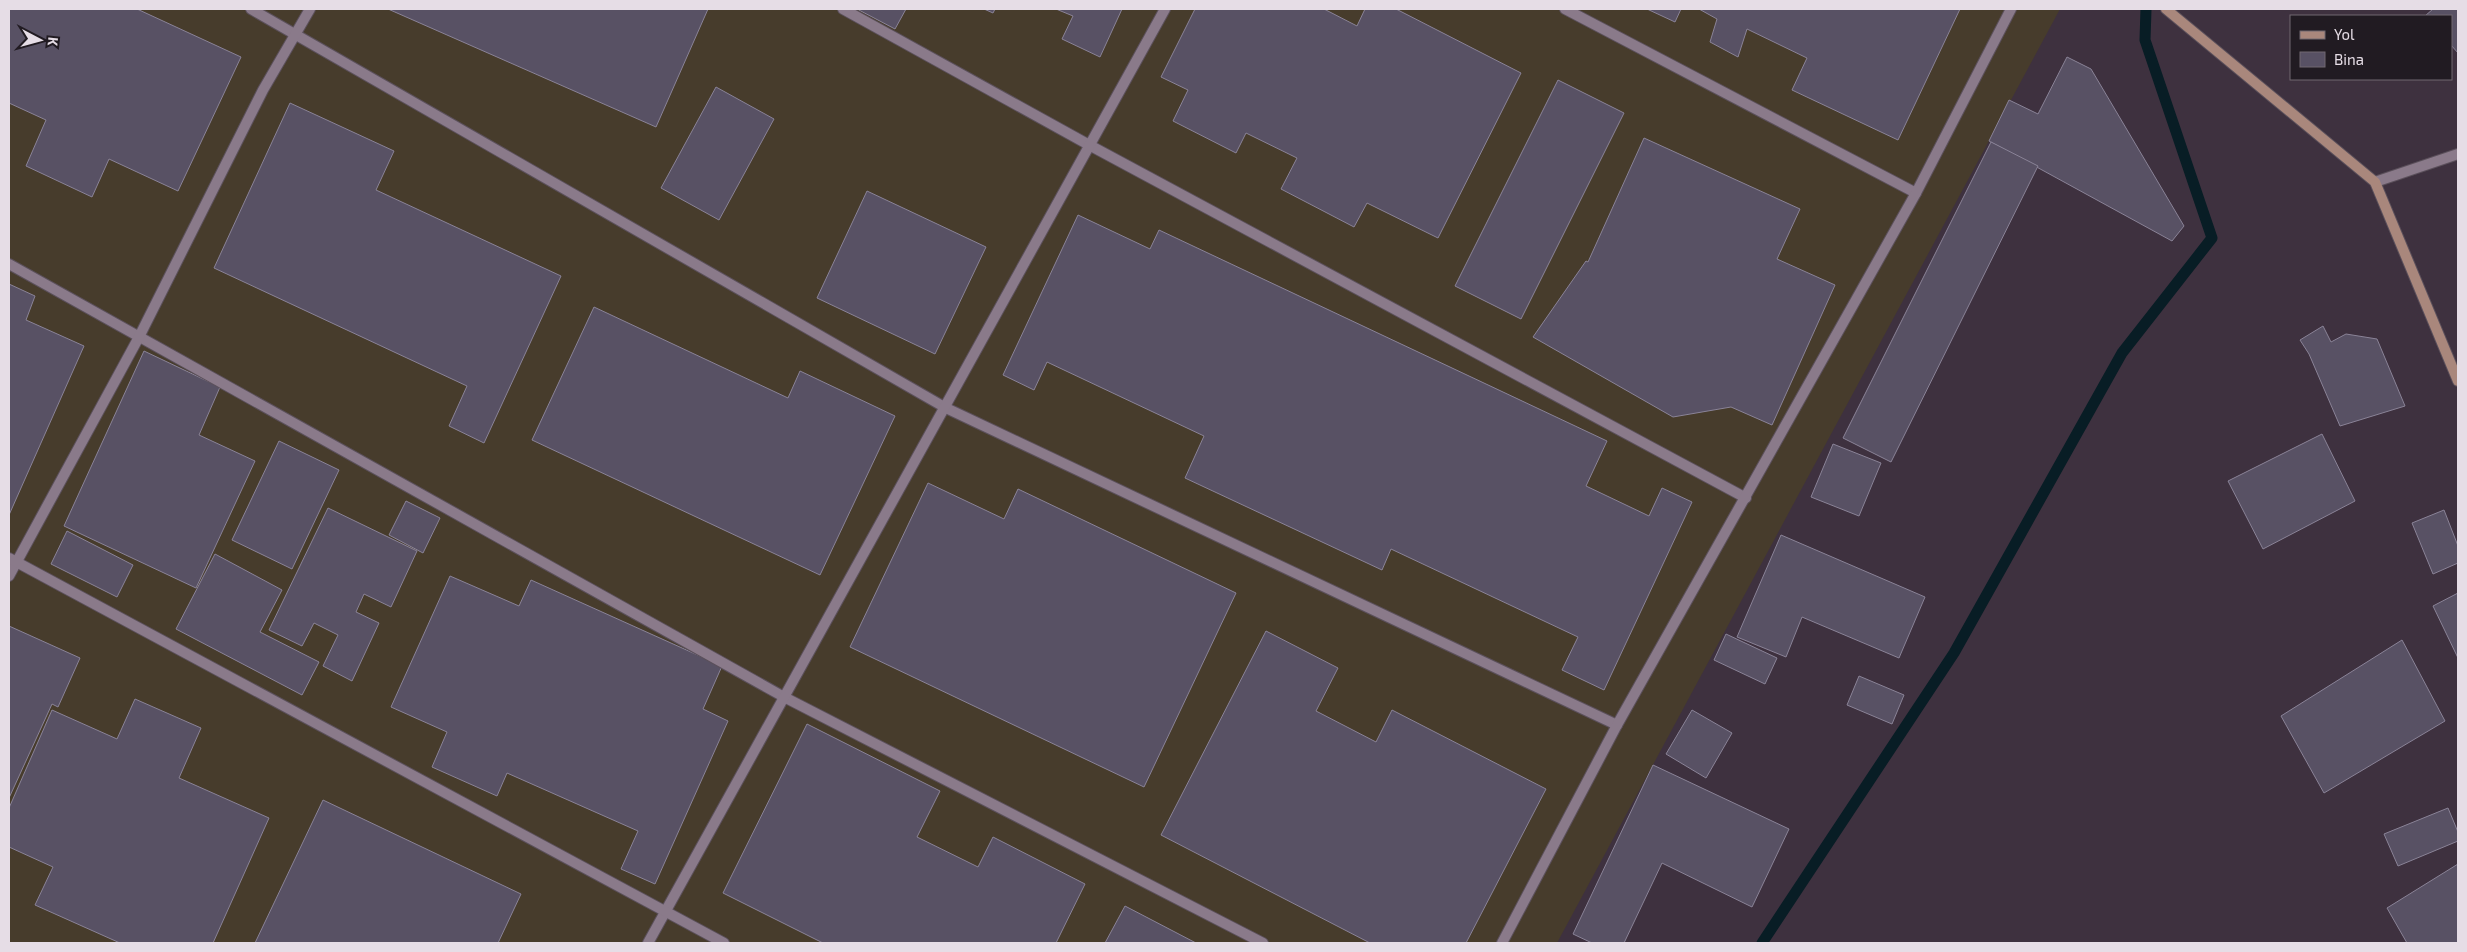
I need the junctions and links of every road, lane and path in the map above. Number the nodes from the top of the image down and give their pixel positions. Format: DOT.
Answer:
graph roads {
  1 [pos="251,9"];
  2 [pos="310,9"];
  3 [pos="843,9"];
  4 [pos="1165,9"];
  5 [pos="1565,9"];
  6 [pos="2011,9"];
  7 [pos="2166,9"];
  8 [pos="296,33"];
  9 [pos="1091,146"];
  10 [pos="2457,153"];
  11 [pos="2375,182"];
  12 [pos="1916,193"];
  13 [pos="9,264"];
  14 [pos="139,338"];
  15 [pos="2458,381"];
  16 [pos="946,408"];
  17 [pos="1746,498"];
  18 [pos="12,560"];
  19 [pos="9,576"];
  20 [pos="784,697"];
  21 [pos="1618,725"];
  22 [pos="665,912"];
  23 [pos="648,943"];
  24 [pos="724,943"];
  25 [pos="1263,943"];
  26 [pos="1502,943"];
  1 -- 8 [label="street"];
  2 -- 8 [label="street"];
  3 -- 9 [label="street"];
  4 -- 9 [label="street"];
  5 -- 12 [label="street"];
  6 -- 12 [label="street"];
  7 -- 11 [label="street"];
  8 -- 14 [label="street"];
  8 -- 16 [label="street"];
  9 -- 16 [label="street"];
  9 -- 17 [label="street"];
  10 -- 11 [label="street"];
  11 -- 15 [label="street"];
  12 -- 17 [label="street"];
  13 -- 14 [label="street"];
  14 -- 18 [label="street"];
  14 -- 20 [label="street"];
  16 -- 20 [label="street"];
  16 -- 21 [label="street"];
  17 -- 21 [label="street"];
  18 -- 19 [label="street"];
  18 -- 22 [label="street"];
  20 -- 22 [label="street"];
  20 -- 25 [label="street"];
  21 -- 26 [label="street"];
  22 -- 23 [label="street"];
  22 -- 24 [label="street"];
}
